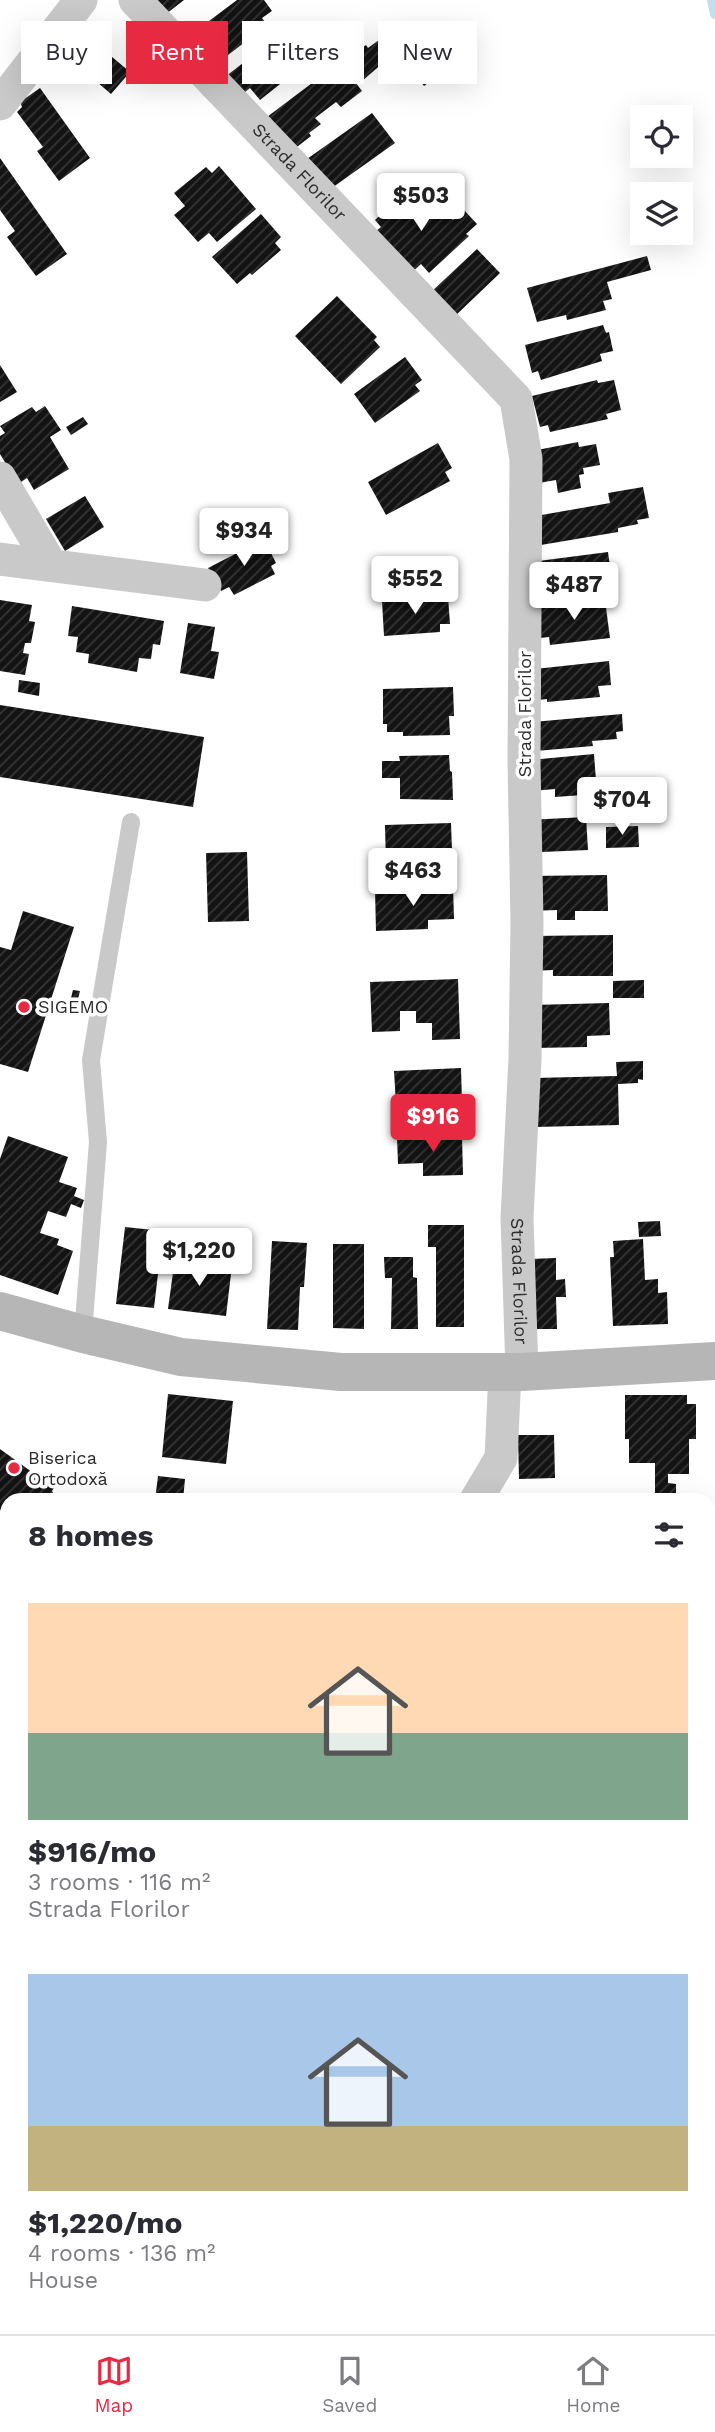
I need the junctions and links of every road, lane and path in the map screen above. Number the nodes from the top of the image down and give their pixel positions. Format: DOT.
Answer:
graph roads {
  1 [pos="81,0"];
  2 [pos="135,0"];
  3 [pos="0,104"];
  4 [pos="0,478"];
  5 [pos="0,559"];
  6 [pos="51,565"];
  7 [pos="205,585"];
  8 [pos="131,822"];
  9 [pos="0,1311"];
  10 [pos="83,1334"];
  11 [pos="712,1361"];
  12 [pos="514,1372"];
  13 [pos="480,1493"];
  1 -- 3 [label="street"];
  2 -- 12 [label="street, Strada Florilor"];
  4 -- 6 [label="street"];
  5 -- 6 [label="street"];
  6 -- 7 [label="street"];
  8 -- 10 [label="lane"];
  9 -- 10 [label="main road"];
  10 -- 12 [label="main road"];
  11 -- 12 [label="main road"];
  12 -- 13 [label="street, Strada Florilor"];
}
